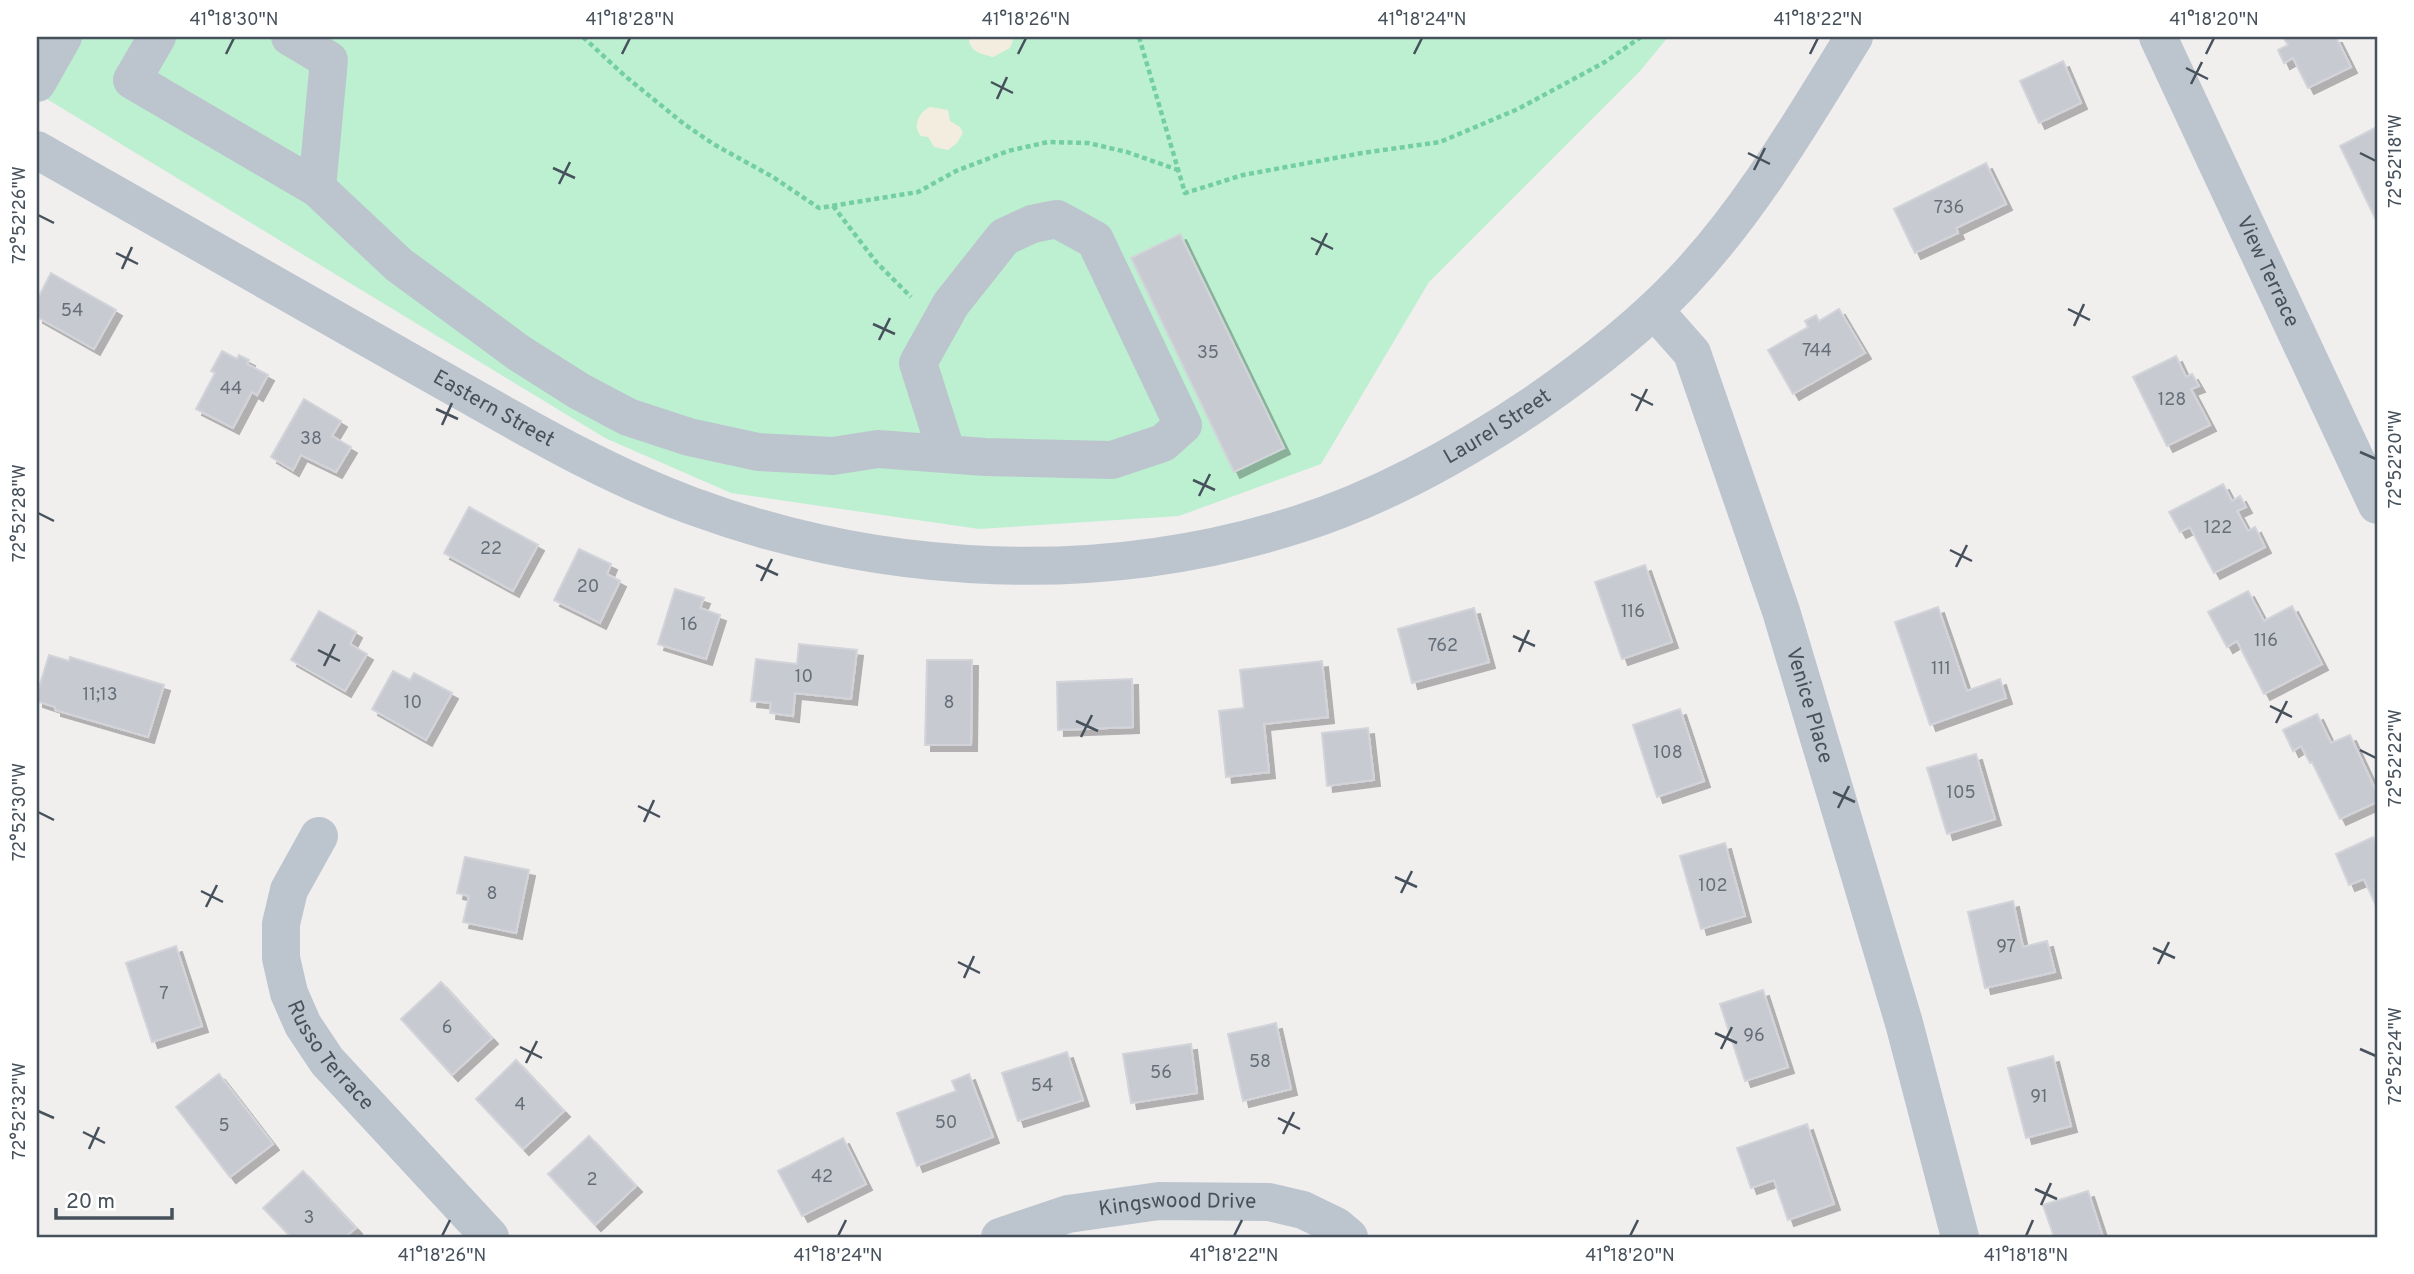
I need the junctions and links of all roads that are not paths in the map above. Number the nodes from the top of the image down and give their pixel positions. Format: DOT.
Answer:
graph roads {
  1 [pos="64,37"];
  2 [pos="157,37"];
  3 [pos="290,37"];
  4 [pos="1854,37"];
  5 [pos="2158,37"];
  6 [pos="37,83"];
  7 [pos="37,150"];
  8 [pos="317,188"];
  9 [pos="1654,310"];
  10 [pos="947,454"];
  11 [pos="2377,505"];
  12 [pos="989,566"];
  13 [pos="320,836"];
  14 [pos="490,1237"];
  15 [pos="1000,1237"];
  16 [pos="1349,1237"];
  17 [pos="1960,1237"];
  1 -- 6 [label="street"];
  2 -- 8 [label="street"];
  3 -- 8 [label="street"];
  4 -- 9 [label="street, Laurel Street"];
  5 -- 11 [label="street, View Terrace"];
  7 -- 12 [label="street, Eastern Street"];
  8 -- 10 [label="street"];
  9 -- 12 [label="street, Laurel Street"];
  9 -- 17 [label="street, Venice Place"];
  10 -- 10 [label="street"];
  13 -- 14 [label="street, Russo Terrace"];
  15 -- 16 [label="street, Kingswood Drive"];
}
